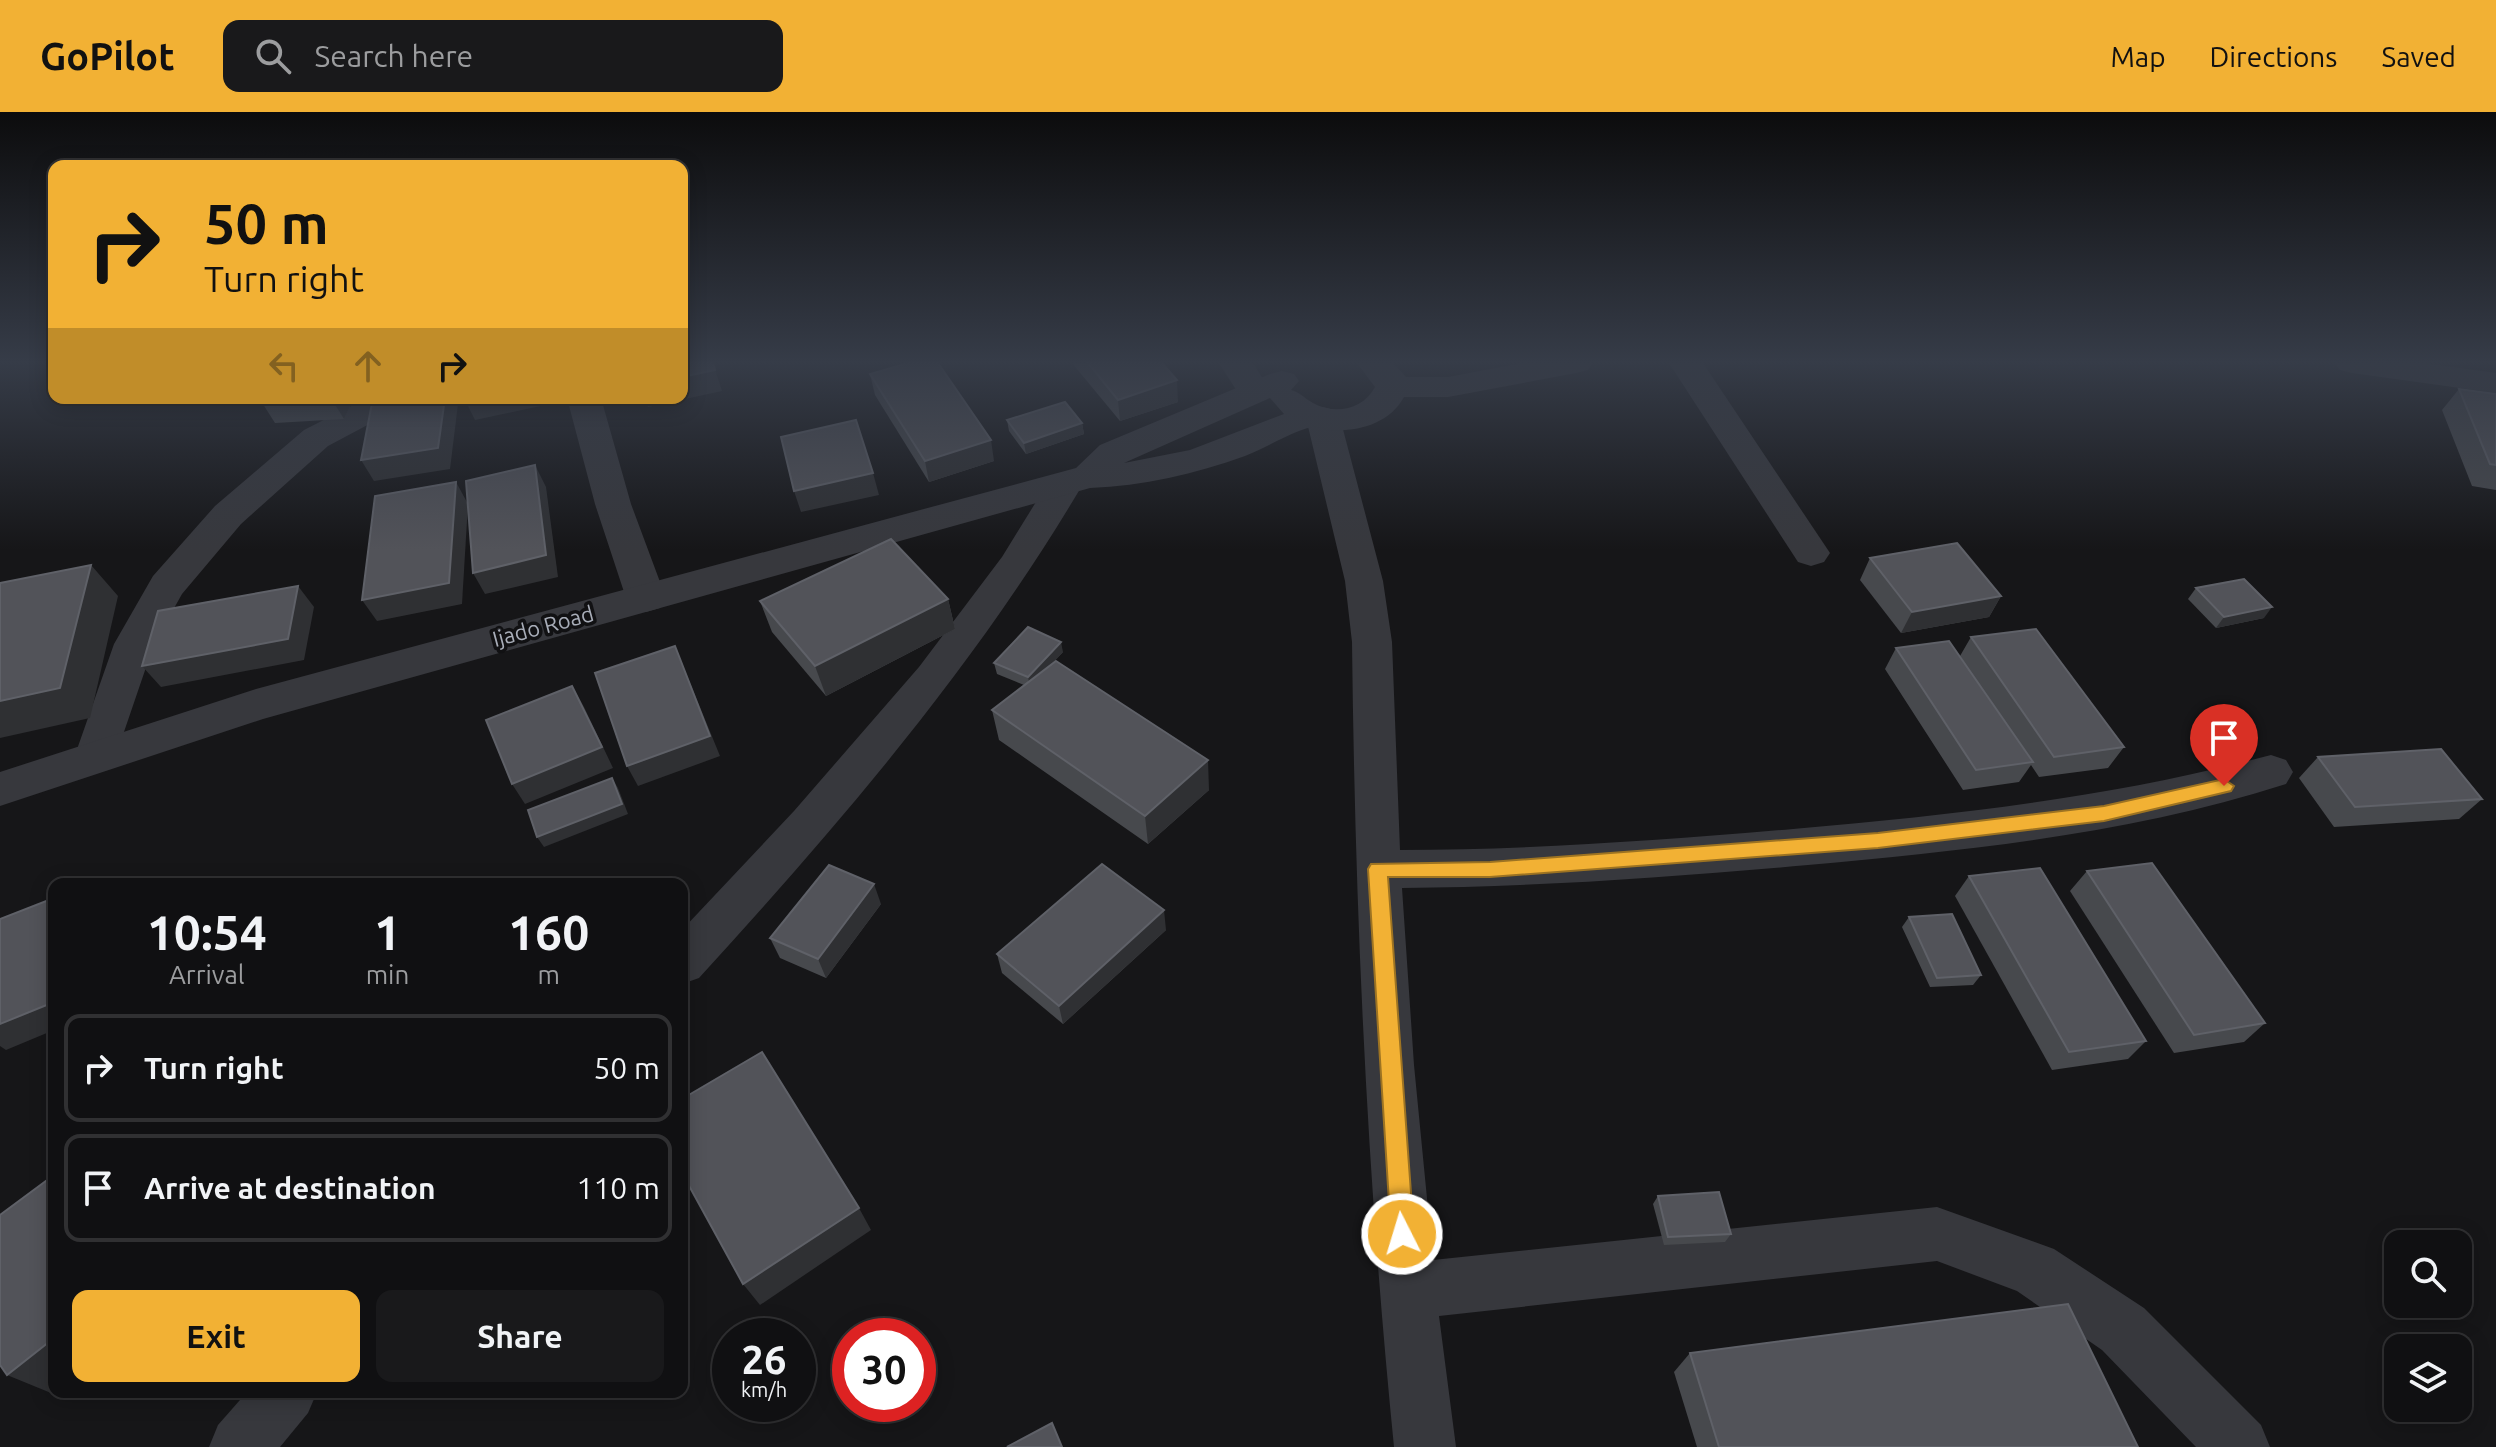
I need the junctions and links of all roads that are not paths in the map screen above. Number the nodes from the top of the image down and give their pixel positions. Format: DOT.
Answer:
graph roads {
  1 [pos="340,425"];
  2 [pos="591,425"];
  3 [pos="1174,425"];
  4 [pos="1292,425"];
  5 [pos="1320,425"];
  6 [pos="1727,425"];
  7 [pos="1077,480"];
  8 [pos="1811,553"];
  9 [pos="646,598"];
  10 [pos="97,755"];
  11 [pos="2271,772"];
  12 [pos="0,789"];
  13 [pos="1378,869"];
  14 [pos="688,957"];
  15 [pos="1407,1291"];
  16 [pos="282,1398"];
  17 [pos="240,1447"];
  18 [pos="1425,1447"];
  19 [pos="2239,1447"];
  1 -- 10 [label="street"];
  2 -- 9 [label="street"];
  3 -- 7 [label="street, Ijado Road"];
  4 -- 7 [label="street, Ijado Road"];
  5 -- 13 [label="street"];
  6 -- 8 [label="street"];
  7 -- 9 [label="street, Ijado Road"];
  7 -- 14 [label="street"];
  9 -- 10 [label="street, Ijado Road"];
  10 -- 12 [label="street, Ijado Road"];
  11 -- 13 [label="street"];
  13 -- 15 [label="street"];
  15 -- 18 [label="street"];
  15 -- 19 [label="street"];
  16 -- 17 [label="street"];
}
